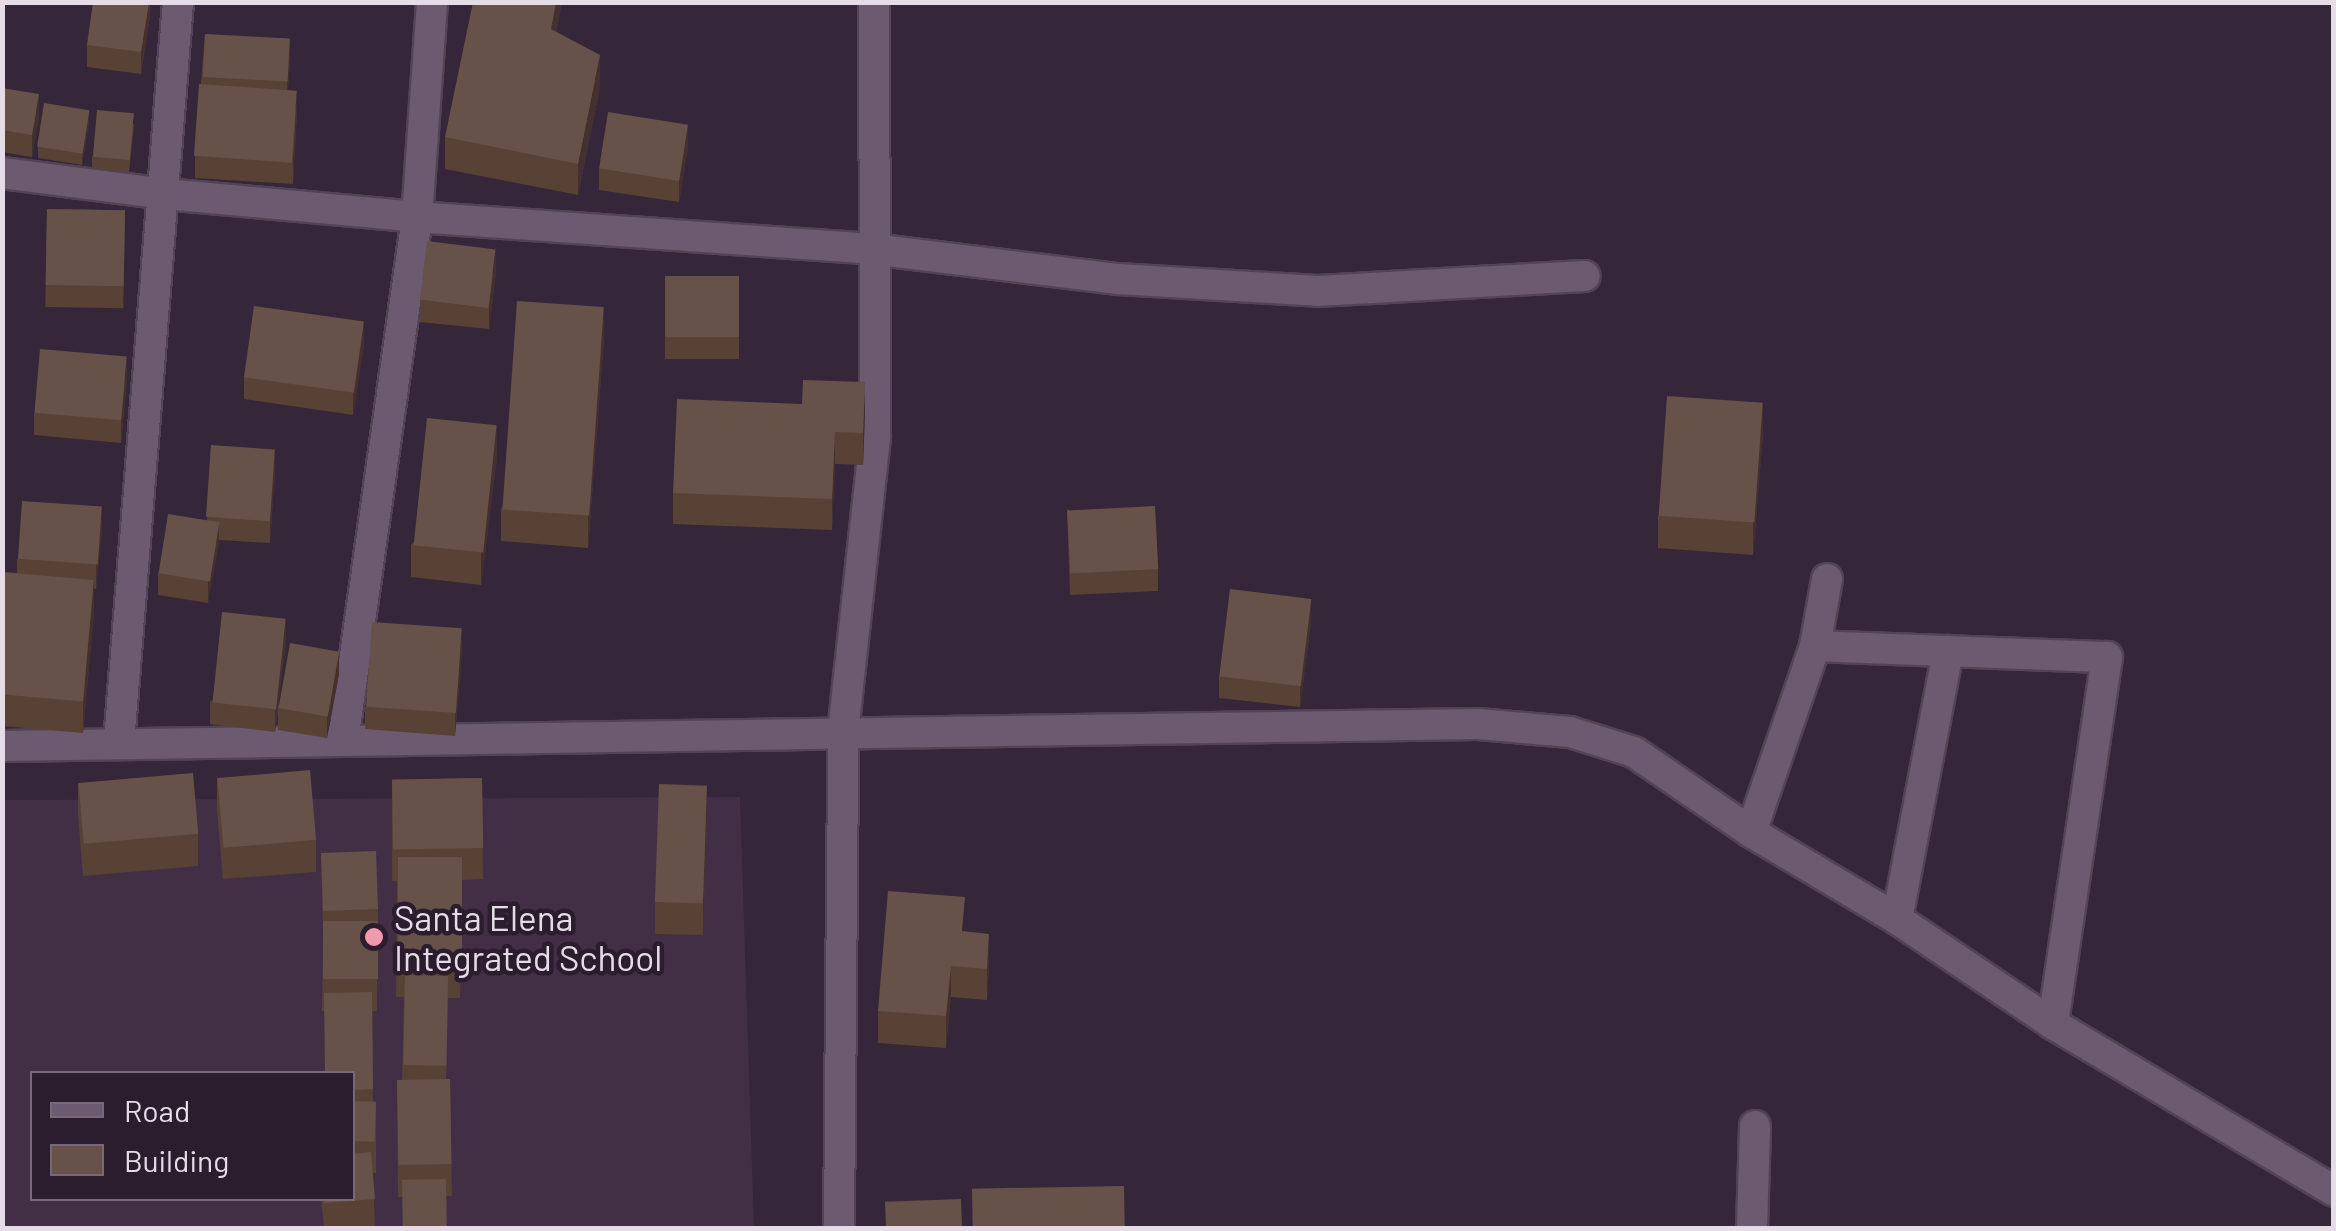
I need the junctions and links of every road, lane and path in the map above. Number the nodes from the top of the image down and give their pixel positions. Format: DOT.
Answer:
graph roads {
  1 [pos="178,2"];
  2 [pos="432,2"];
  3 [pos="874,2"];
  4 [pos="2,173"];
  5 [pos="165,194"];
  6 [pos="416,217"];
  7 [pos="872,248"];
  8 [pos="1585,276"];
  9 [pos="1827,580"];
  10 [pos="1814,646"];
  11 [pos="1948,651"];
  12 [pos="843,732"];
  13 [pos="343,741"];
  14 [pos="119,742"];
  15 [pos="2,746"];
  16 [pos="1751,832"];
  17 [pos="1897,919"];
  18 [pos="2053,1024"];
  19 [pos="1755,1126"];
  20 [pos="2334,1191"];
  21 [pos="839,1228"];
  22 [pos="1752,1228"];
  1 -- 5 [label="street"];
  2 -- 6 [label="street"];
  3 -- 7 [label="street"];
  4 -- 5 [label="street"];
  5 -- 6 [label="street"];
  5 -- 14 [label="street"];
  6 -- 7 [label="street"];
  6 -- 13 [label="street"];
  7 -- 8 [label="street"];
  7 -- 12 [label="street"];
  9 -- 10 [label="street"];
  10 -- 11 [label="street"];
  10 -- 16 [label="street"];
  11 -- 17 [label="street"];
  11 -- 18 [label="street"];
  12 -- 13 [label="street"];
  12 -- 16 [label="street"];
  12 -- 21 [label="street"];
  13 -- 14 [label="street"];
  14 -- 15 [label="street"];
  16 -- 17 [label="street"];
  17 -- 18 [label="street"];
  18 -- 20 [label="street"];
  19 -- 22 [label="street"];
}
